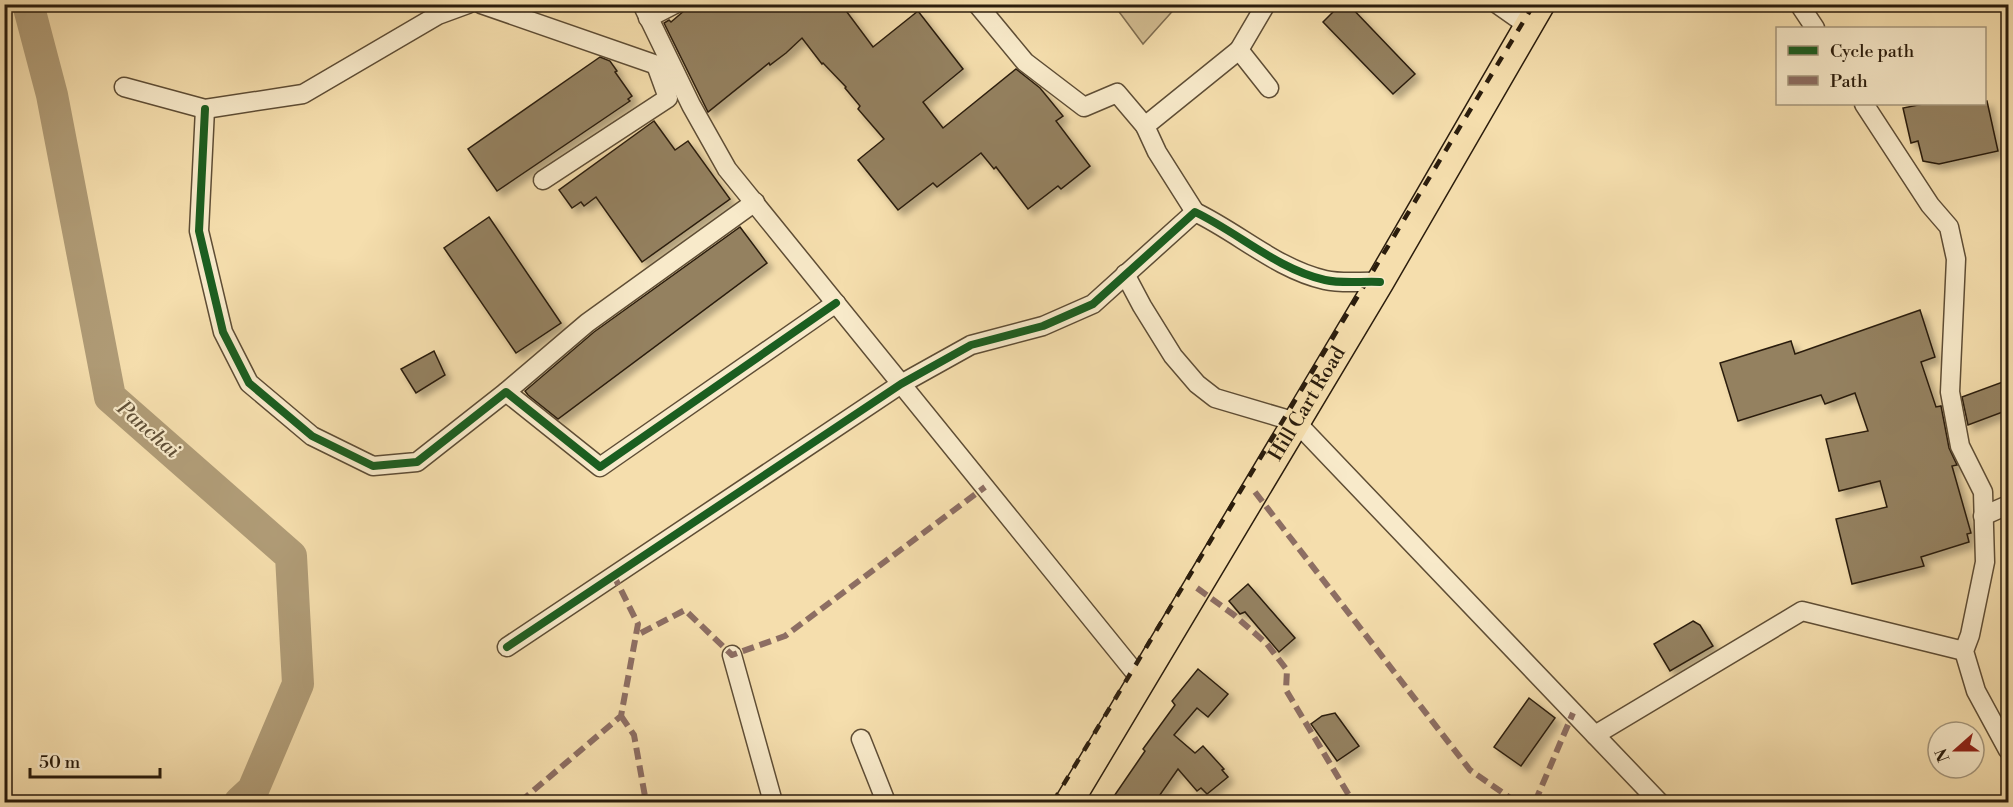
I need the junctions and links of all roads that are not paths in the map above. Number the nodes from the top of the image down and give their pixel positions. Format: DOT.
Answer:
graph roads {
  1 [pos="468,4"];
  2 [pos="481,4"];
  3 [pos="675,4"];
  4 [pos="977,4"];
  5 [pos="1266,4"];
  6 [pos="1497,4"];
  7 [pos="1799,4"];
  8 [pos="645,11"];
  9 [pos="1536,14"];
  10 [pos="1814,27"];
  11 [pos="1239,50"];
  12 [pos="656,65"];
  13 [pos="674,71"];
  14 [pos="124,87"];
  15 [pos="1269,88"];
  16 [pos="1865,105"];
  17 [pos="205,109"];
  18 [pos="1145,126"];
  19 [pos="543,180"];
  20 [pos="755,202"];
  21 [pos="1195,212"];
  22 [pos="1125,274"];
  23 [pos="1380,282"];
  24 [pos="836,303"];
  25 [pos="901,384"];
  26 [pos="506,393"];
  27 [pos="1296,422"];
  28 [pos="2008,505"];
  29 [pos="1983,516"];
  30 [pos="507,647"];
  31 [pos="1964,651"];
  32 [pos="732,655"];
  33 [pos="1144,677"];
  34 [pos="1595,735"];
  35 [pos="861,739"];
  36 [pos="2008,750"];
  37 [pos="773,802"];
  38 [pos="886,802"];
  39 [pos="1069,802"];
  40 [pos="1659,802"];
  1 -- 17 [label="street"];
  2 -- 12 [label="street"];
  3 -- 8 [label="street"];
  4 -- 18 [label="street"];
  5 -- 11 [label="street"];
  6 -- 9 [label="street"];
  7 -- 10 [label="street"];
  8 -- 13 [label="street"];
  9 -- 23 [label="highway, Hill Cart Road"];
  11 -- 15 [label="street"];
  11 -- 18 [label="street"];
  12 -- 13 [label="street"];
  12 -- 19 [label="street"];
  13 -- 20 [label="street"];
  14 -- 17 [label="street"];
  16 -- 29 [label="street"];
  17 -- 26 [label="street"];
  18 -- 21 [label="street"];
  20 -- 24 [label="street"];
  20 -- 26 [label="street"];
  21 -- 22 [label="street"];
  21 -- 23 [label="street"];
  22 -- 25 [label="street"];
  22 -- 27 [label="street"];
  23 -- 27 [label="highway, Hill Cart Road"];
  24 -- 25 [label="street"];
  24 -- 26 [label="street"];
  25 -- 30 [label="street"];
  25 -- 33 [label="street"];
  27 -- 33 [label="highway, Hill Cart Road"];
  27 -- 34 [label="street"];
  28 -- 29 [label="street"];
  29 -- 31 [label="street"];
  31 -- 34 [label="street"];
  31 -- 36 [label="street"];
  32 -- 37 [label="street"];
  33 -- 39 [label="highway, Hill Cart Road"];
  34 -- 40 [label="street"];
  35 -- 38 [label="street"];
}
